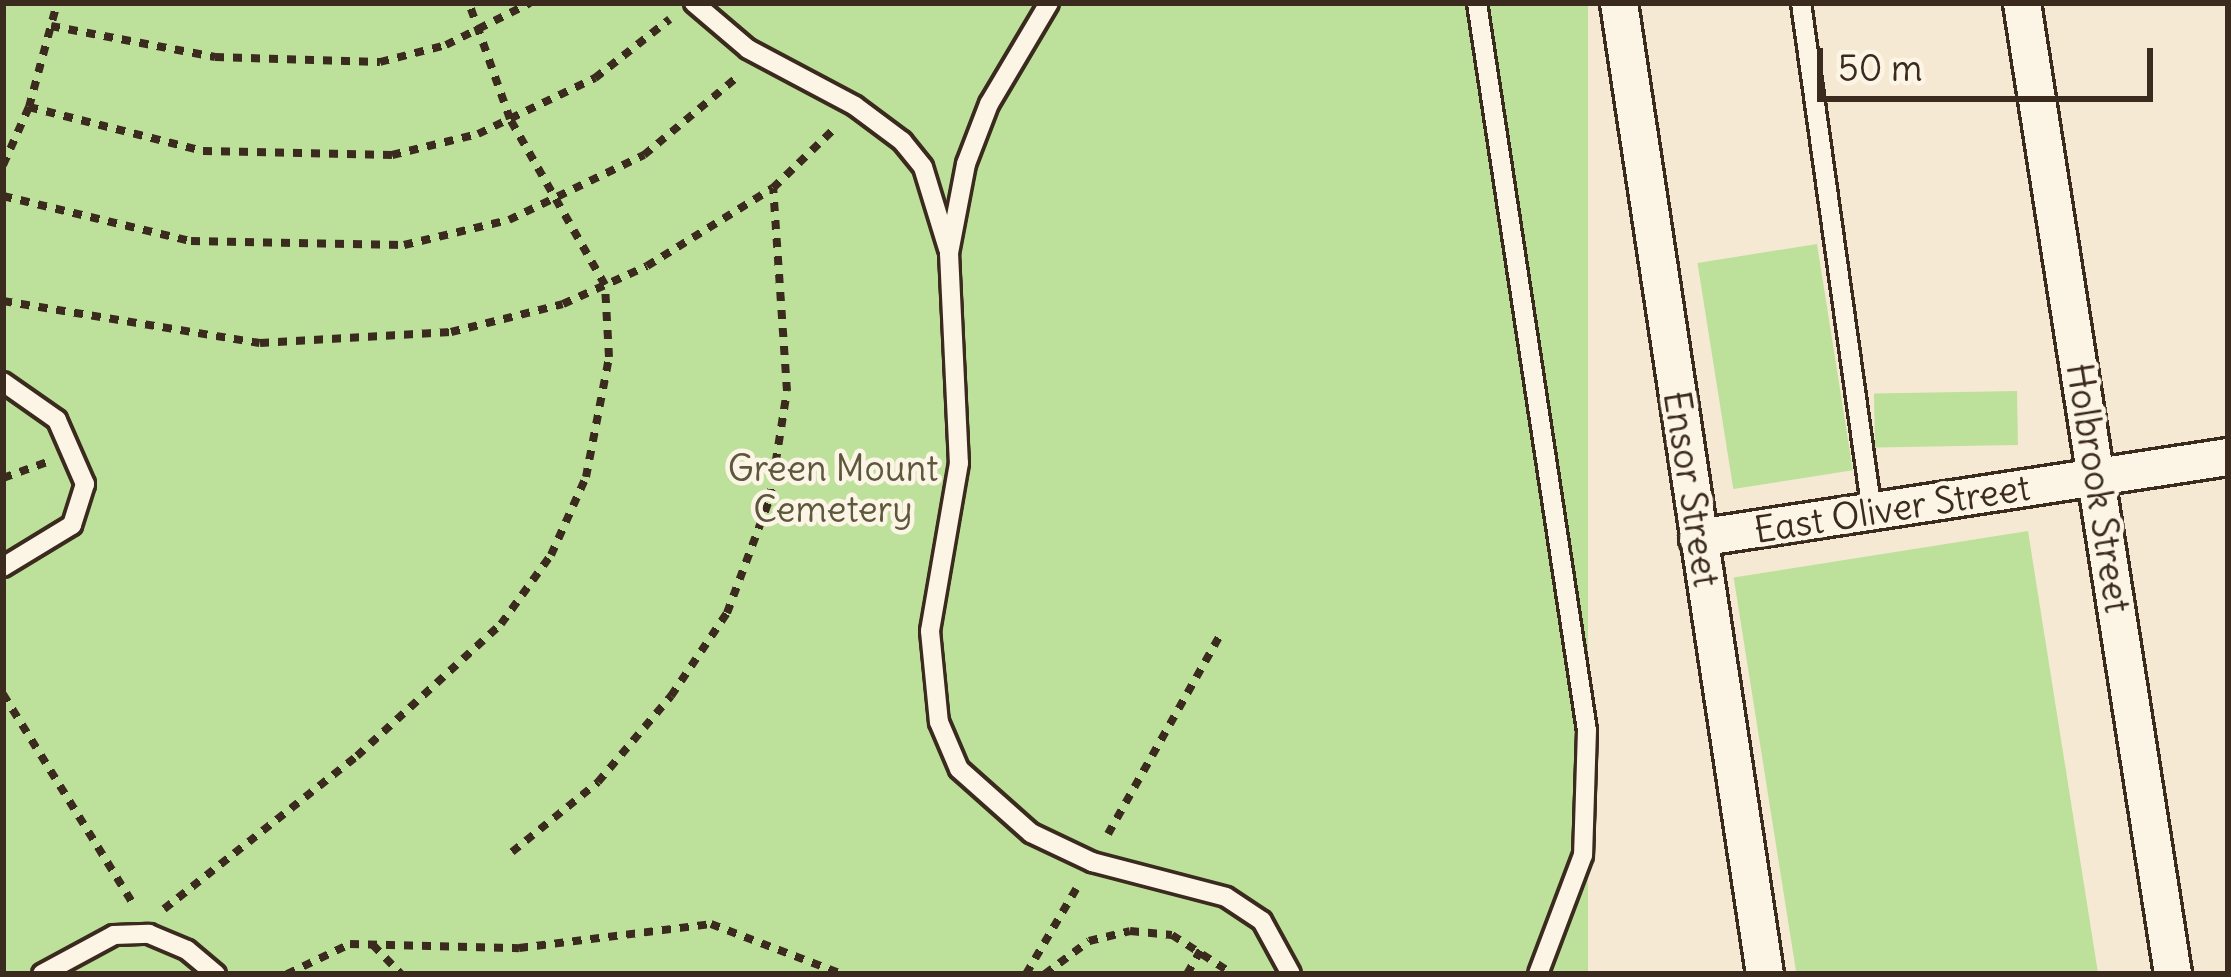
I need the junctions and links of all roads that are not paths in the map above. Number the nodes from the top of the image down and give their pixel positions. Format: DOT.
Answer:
graph roads {
  1 [pos="694,3"];
  2 [pos="1049,3"];
  3 [pos="1477,3"];
  4 [pos="1618,3"];
  5 [pos="1801,3"];
  6 [pos="2022,3"];
  7 [pos="950,254"];
  8 [pos="3,382"];
  9 [pos="2228,458"];
  10 [pos="2096,478"];
  11 [pos="1872,512"];
  12 [pos="1698,538"];
  13 [pos="3,567"];
  14 [pos="42,974"];
  15 [pos="216,974"];
  16 [pos="1291,974"];
  17 [pos="1538,974"];
  18 [pos="1765,974"];
  19 [pos="2173,974"];
  1 -- 7 [label="lane"];
  2 -- 7 [label="lane"];
  3 -- 17 [label="lane"];
  4 -- 12 [label="street, Ensor Street"];
  5 -- 11 [label="lane"];
  6 -- 10 [label="street, Holbrook Street"];
  7 -- 16 [label="lane"];
  8 -- 13 [label="lane"];
  9 -- 10 [label="street, East Oliver Street"];
  10 -- 11 [label="street, East Oliver Street"];
  10 -- 19 [label="street, Holbrook Street"];
  11 -- 12 [label="street, East Oliver Street"];
  12 -- 18 [label="street, Ensor Street"];
  14 -- 15 [label="lane"];
}
